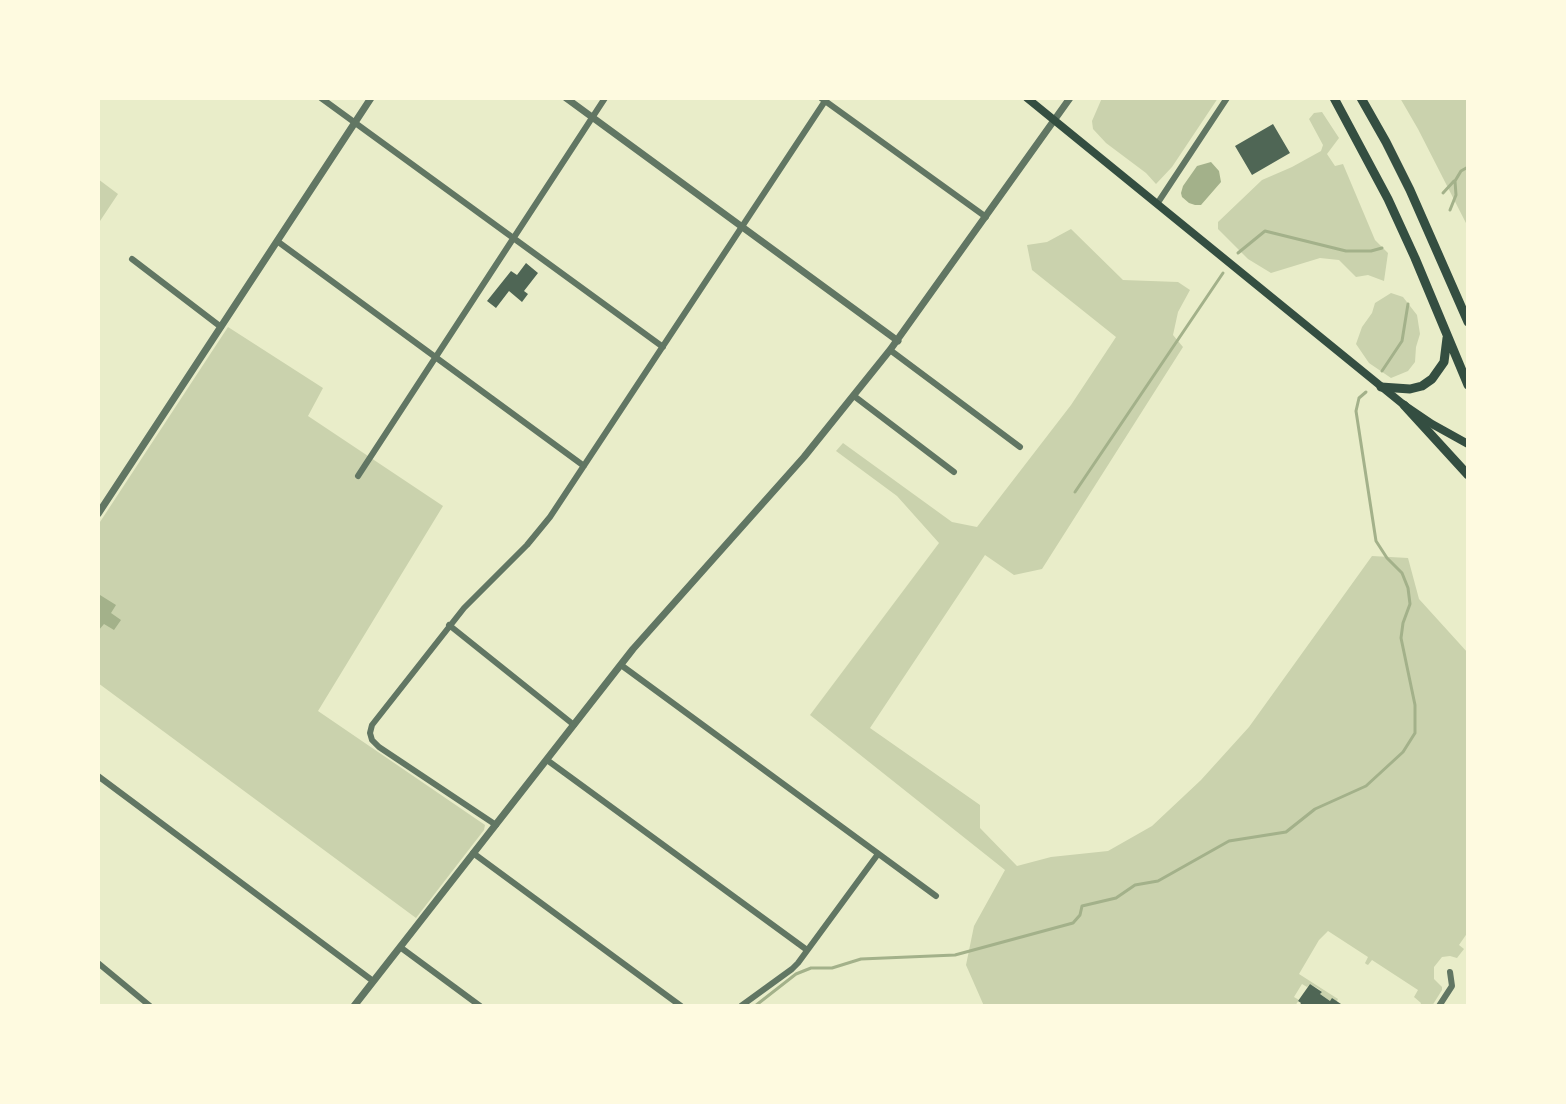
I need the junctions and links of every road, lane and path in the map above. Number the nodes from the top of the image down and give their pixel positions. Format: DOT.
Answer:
graph roads {
  1 [pos="321,98"];
  2 [pos="371,98"];
  3 [pos="566,98"];
  4 [pos="605,98"];
  5 [pos="1027,98"];
  6 [pos="1070,98"];
  7 [pos="1227,98"];
  8 [pos="1334,98"];
  9 [pos="1361,98"];
  10 [pos="824,99"];
  11 [pos="593,117"];
  12 [pos="1055,121"];
  13 [pos="354,124"];
  14 [pos="1157,204"];
  15 [pos="986,217"];
  16 [pos="742,226"];
  17 [pos="513,238"];
  18 [pos="277,241"];
  19 [pos="132,259"];
  20 [pos="1468,322"];
  21 [pos="221,327"];
  22 [pos="1447,334"];
  23 [pos="898,341"];
  24 [pos="663,347"];
  25 [pos="890,350"];
  26 [pos="435,356"];
  27 [pos="1468,385"];
  28 [pos="1381,387"];
  29 [pos="854,396"];
  30 [pos="1404,405"];
  31 [pos="1468,444"];
  32 [pos="1020,447"];
  33 [pos="584,466"];
  34 [pos="954,472"];
  35 [pos="1468,475"];
  36 [pos="358,476"];
  37 [pos="98,514"];
  38 [pos="449,625"];
  39 [pos="621,665"];
  40 [pos="574,725"];
  41 [pos="547,760"];
  42 [pos="98,776"];
  43 [pos="496,825"];
  44 [pos="473,853"];
  45 [pos="878,854"];
  46 [pos="936,896"];
  47 [pos="400,947"];
  48 [pos="807,950"];
  49 [pos="98,963"];
  50 [pos="1450,972"];
  51 [pos="373,981"];
  52 [pos="150,1006"];
  53 [pos="354,1006"];
  54 [pos="480,1006"];
  55 [pos="681,1006"];
  56 [pos="741,1006"];
  57 [pos="1439,1006"];
  1 -- 13 [label="street"];
  2 -- 13 [label="street"];
  3 -- 11 [label="street"];
  4 -- 11 [label="street"];
  5 -- 12 [label="main road"];
  6 -- 12 [label="street"];
  7 -- 14 [label="street"];
  8 -- 22 [label="main road"];
  9 -- 20 [label="main road"];
  10 -- 15 [label="street"];
  10 -- 16 [label="street"];
  11 -- 16 [label="street"];
  11 -- 17 [label="street"];
  12 -- 14 [label="main road"];
  12 -- 15 [label="street"];
  13 -- 17 [label="street"];
  13 -- 18 [label="street"];
  14 -- 28 [label="main road"];
  15 -- 23 [label="street"];
  16 -- 23 [label="street"];
  16 -- 24 [label="street"];
  17 -- 24 [label="street"];
  17 -- 26 [label="street"];
  18 -- 21 [label="street"];
  18 -- 26 [label="street"];
  19 -- 21 [label="street"];
  21 -- 37 [label="street"];
  22 -- 27 [label="main road"];
  22 -- 28 [label="main road"];
  23 -- 25 [label="street"];
  24 -- 33 [label="street"];
  25 -- 29 [label="street"];
  25 -- 32 [label="street"];
  26 -- 33 [label="street"];
  26 -- 36 [label="street"];
  28 -- 30 [label="main road"];
  29 -- 34 [label="street"];
  29 -- 39 [label="street"];
  30 -- 31 [label="main road"];
  30 -- 35 [label="main road"];
  33 -- 38 [label="street"];
  38 -- 40 [label="street"];
  38 -- 43 [label="street"];
  39 -- 40 [label="street"];
  39 -- 45 [label="street"];
  40 -- 41 [label="street"];
  41 -- 43 [label="street"];
  41 -- 48 [label="street"];
  42 -- 51 [label="street"];
  43 -- 44 [label="street"];
  44 -- 47 [label="street"];
  44 -- 55 [label="street"];
  45 -- 46 [label="street"];
  45 -- 48 [label="street"];
  47 -- 51 [label="street"];
  47 -- 54 [label="street"];
  48 -- 56 [label="street"];
  49 -- 52 [label="street"];
  50 -- 57 [label="street"];
  51 -- 53 [label="street"];
}
